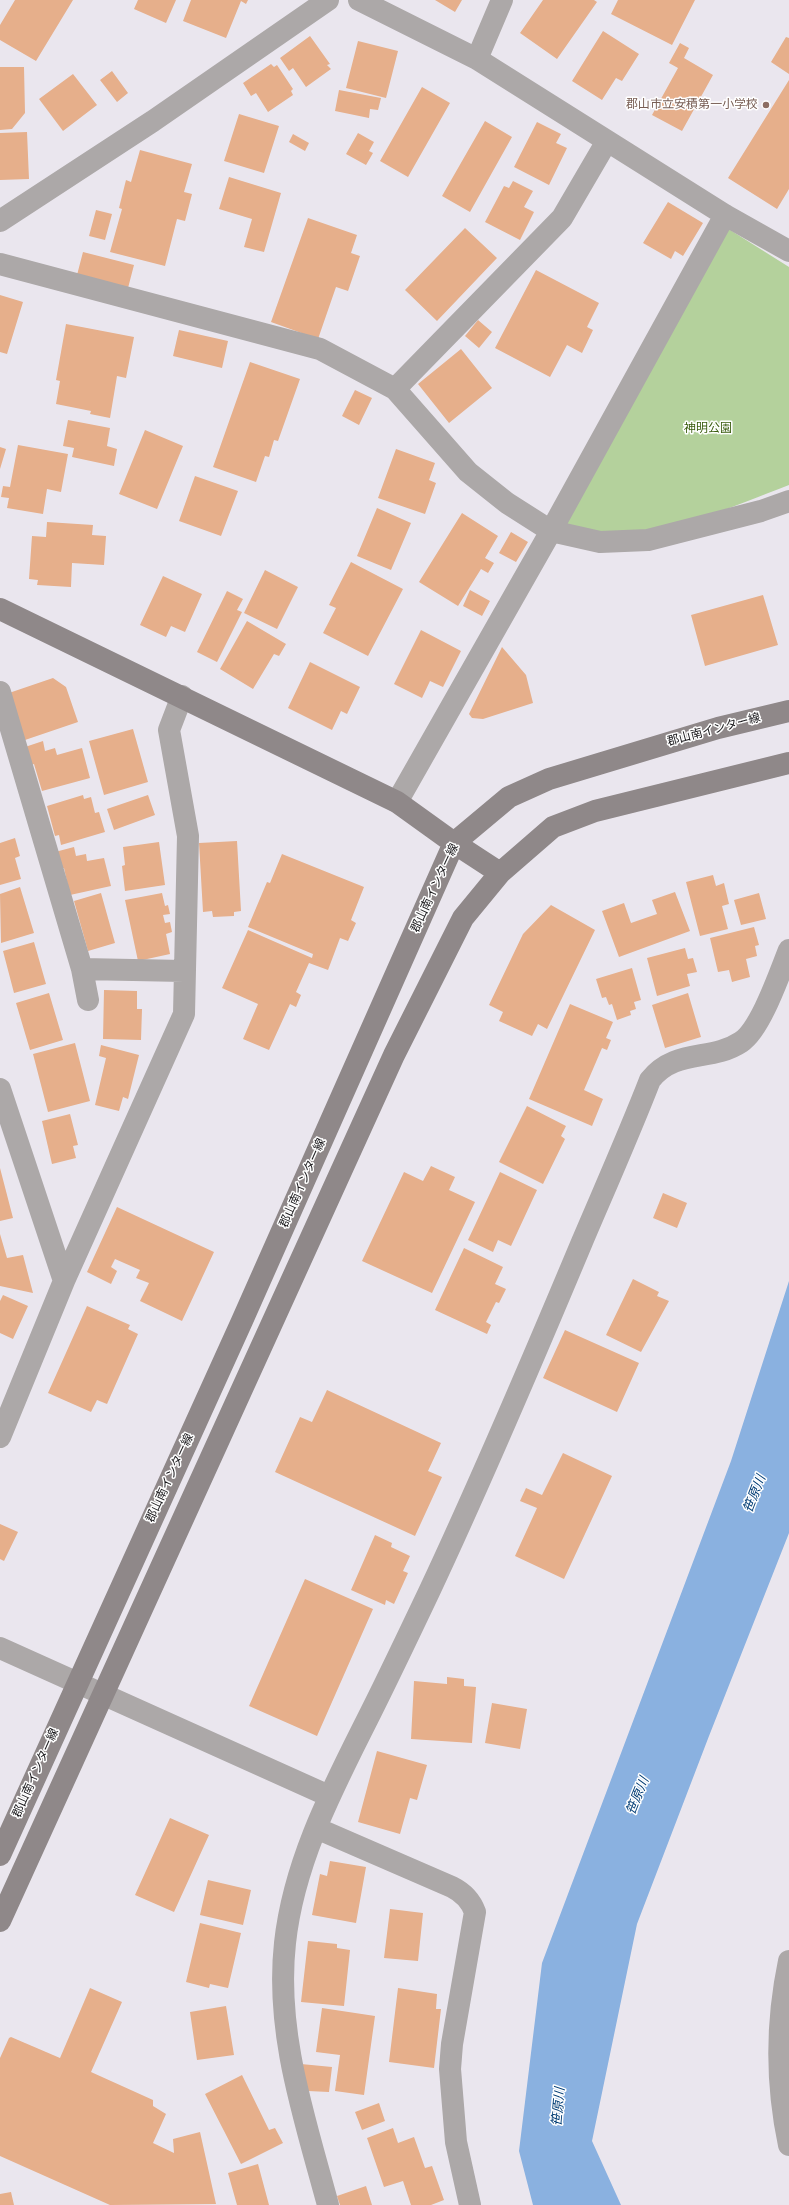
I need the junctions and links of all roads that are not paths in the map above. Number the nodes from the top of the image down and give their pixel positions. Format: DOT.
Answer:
graph roads {
  1 [pos="328,0"];
  2 [pos="359,0"];
  3 [pos="502,0"];
  4 [pos="477,58"];
  5 [pos="607,141"];
  6 [pos="725,215"];
  7 [pos="0,221"];
  8 [pos="789,251"];
  9 [pos="0,264"];
  10 [pos="395,389"];
  11 [pos="789,500"];
  12 [pos="551,531"];
  13 [pos="0,609"];
  14 [pos="0,692"];
  15 [pos="182,696"];
  16 [pos="789,711"];
  17 [pos="789,764"];
  18 [pos="397,802"];
  19 [pos="454,843"];
  20 [pos="500,873"];
  21 [pos="789,950"];
  22 [pos="82,969"];
  23 [pos="184,971"];
  24 [pos="88,1000"];
  25 [pos="0,1089"];
  26 [pos="64,1281"];
  27 [pos="0,1437"];
  28 [pos="0,1648"];
  29 [pos="77,1684"];
  30 [pos="102,1695"];
  31 [pos="329,1796"];
  32 [pos="316,1828"];
  33 [pos="0,1855"];
  34 [pos="0,1921"];
  35 [pos="789,1961"];
  36 [pos="789,2141"];
  37 [pos="328,2205"];
  38 [pos="470,2205"];
  1 -- 7 [label="street"];
  2 -- 4 [label="street"];
  3 -- 4 [label="street"];
  4 -- 5 [label="street"];
  5 -- 6 [label="street"];
  5 -- 10 [label="street"];
  6 -- 8 [label="street"];
  6 -- 12 [label="street"];
  9 -- 10 [label="street"];
  10 -- 12 [label="street"];
  11 -- 12 [label="street"];
  12 -- 18 [label="street"];
  13 -- 15 [label="street"];
  14 -- 22 [label="street"];
  15 -- 18 [label="street"];
  15 -- 23 [label="street"];
  16 -- 19 [label="street, 郡山南インター線"];
  17 -- 20 [label="street"];
  18 -- 19 [label="street"];
  19 -- 20 [label="street"];
  19 -- 29 [label="street, 郡山南インター線"];
  20 -- 30 [label="street"];
  21 -- 31 [label="street"];
  22 -- 23 [label="street"];
  22 -- 24 [label="street"];
  23 -- 26 [label="street"];
  25 -- 26 [label="street"];
  26 -- 27 [label="street"];
  28 -- 29 [label="street"];
  29 -- 30 [label="street"];
  29 -- 33 [label="street, 郡山南インター線"];
  30 -- 31 [label="street"];
  30 -- 34 [label="street"];
  31 -- 32 [label="street"];
  32 -- 37 [label="street"];
  32 -- 38 [label="street"];
  35 -- 36 [label="street"];
}
